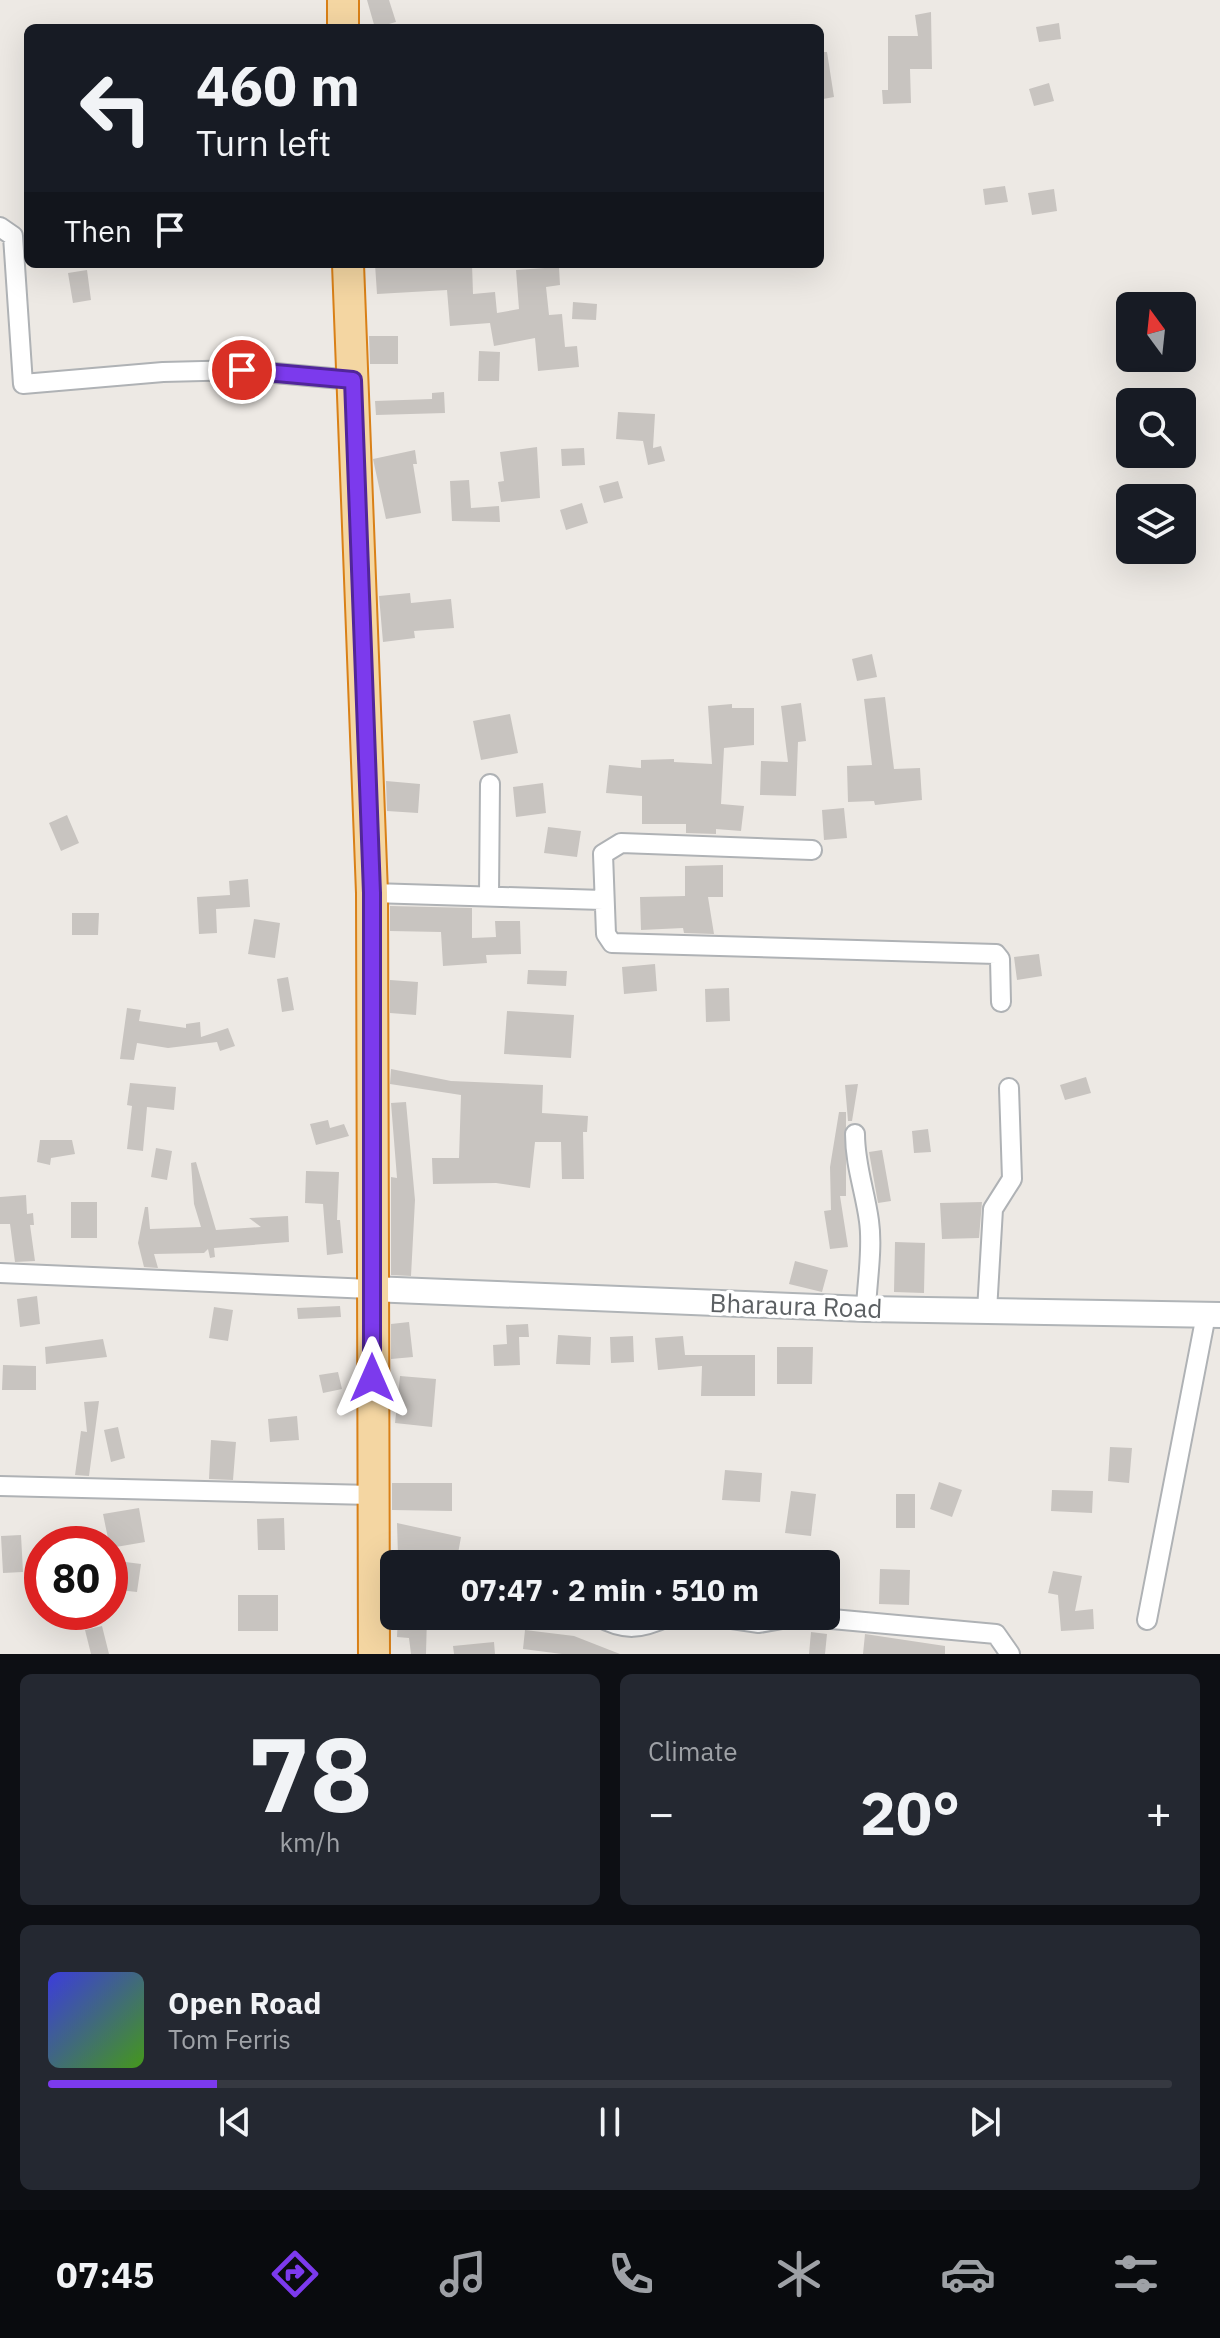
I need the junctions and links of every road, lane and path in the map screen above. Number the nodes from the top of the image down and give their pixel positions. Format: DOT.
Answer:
graph roads {
  1 [pos="343,0"];
  2 [pos="343,24"];
  3 [pos="0,227"];
  4 [pos="348,268"];
  5 [pos="353,380"];
  6 [pos="490,784"];
  7 [pos="812,850"];
  8 [pos="372,893"];
  9 [pos="489,895"];
  10 [pos="603,900"];
  11 [pos="1001,1002"];
  12 [pos="1009,1088"];
  13 [pos="855,1134"];
  14 [pos="0,1273"];
  15 [pos="371,1289"];
  16 [pos="866,1309"];
  17 [pos="987,1311"];
  18 [pos="1213,1315"];
  19 [pos="0,1486"];
  20 [pos="372,1495"];
  21 [pos="380,1553"];
  22 [pos="380,1601"];
  23 [pos="840,1620"];
  24 [pos="1147,1620"];
  25 [pos="374,1654"];
  26 [pos="1010,1654"];
  1 -- 2 [label="highway"];
  3 -- 5 [label="street"];
  4 -- 5 [label="highway"];
  5 -- 8 [label="highway"];
  6 -- 9 [label="street"];
  7 -- 10 [label="street"];
  8 -- 9 [label="street"];
  8 -- 15 [label="highway"];
  9 -- 10 [label="street"];
  10 -- 11 [label="street"];
  12 -- 17 [label="street"];
  13 -- 16 [label="street"];
  14 -- 15 [label="street"];
  15 -- 16 [label="main road, Bharaura Road"];
  15 -- 20 [label="highway"];
  16 -- 17 [label="main road, Bharaura Road"];
  17 -- 18 [label="main road, Bharaura Road"];
  18 -- 24 [label="street"];
  19 -- 20 [label="street"];
  20 -- 21 [label="highway"];
  22 -- 25 [label="highway"];
  23 -- 26 [label="street"];
}
